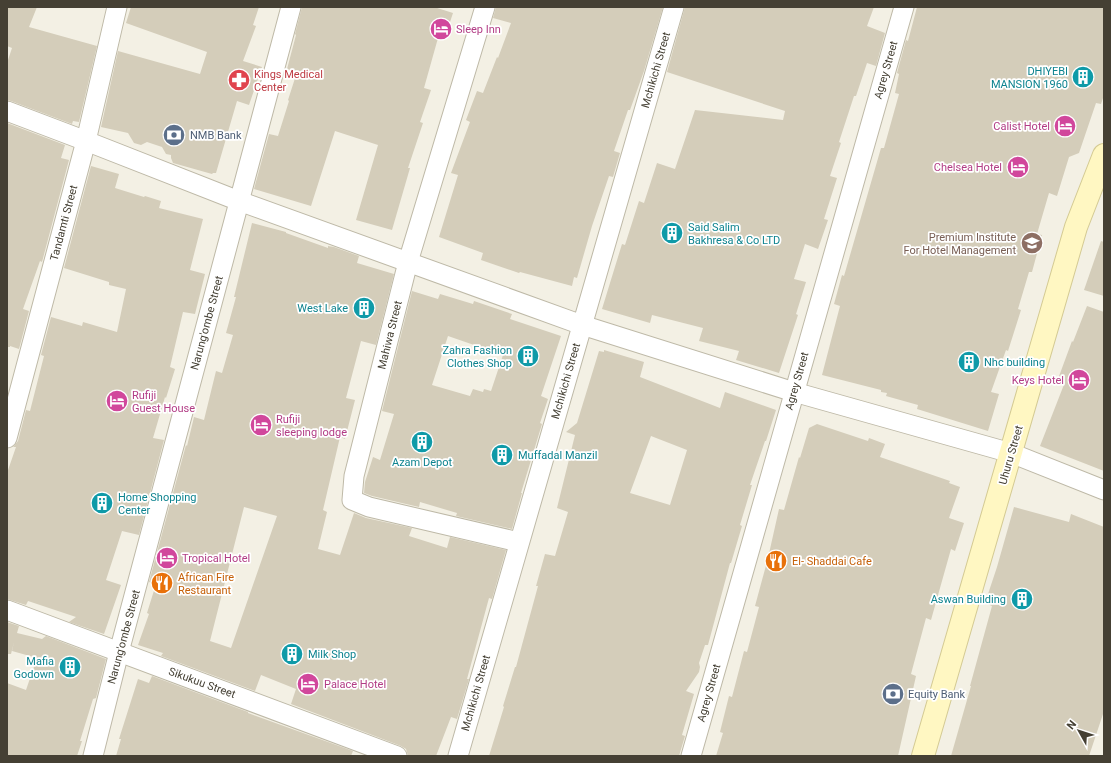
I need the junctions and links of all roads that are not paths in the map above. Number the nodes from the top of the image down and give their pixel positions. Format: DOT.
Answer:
graph roads {
  1 [pos="117,7"];
  2 [pos="291,7"];
  3 [pos="485,7"];
  4 [pos="674,7"];
  5 [pos="904,7"];
  6 [pos="7,111"];
  7 [pos="86,141"];
  8 [pos="1104,155"];
  9 [pos="239,202"];
  10 [pos="408,262"];
  11 [pos="582,325"];
  12 [pos="794,392"];
  13 [pos="7,438"];
  14 [pos="1011,453"];
  15 [pos="1104,490"];
  16 [pos="519,542"];
  17 [pos="7,610"];
  18 [pos="119,652"];
  19 [pos="93,756"];
  20 [pos="398,756"];
  21 [pos="458,756"];
  22 [pos="691,756"];
  23 [pos="923,756"];
  1 -- 7 [label="street, Tandamti Street"];
  2 -- 9 [label="street, Narung'ombe Street"];
  3 -- 10 [label="street, Mahiwa Street"];
  4 -- 11 [label="street, Mchikichi Street"];
  5 -- 12 [label="street, Agrey Street"];
  6 -- 7 [label="street"];
  7 -- 9 [label="street"];
  7 -- 13 [label="street, Tandamti Street"];
  8 -- 14 [label="main road, Uhuru Street"];
  9 -- 10 [label="street"];
  9 -- 18 [label="street, Narung'ombe Street"];
  10 -- 11 [label="street"];
  10 -- 16 [label="street, Mahiwa Street"];
  11 -- 12 [label="street"];
  11 -- 16 [label="street, Mchikichi Street"];
  12 -- 14 [label="street"];
  12 -- 22 [label="street, Agrey Street"];
  14 -- 15 [label="street"];
  14 -- 23 [label="main road, Uhuru Street"];
  16 -- 21 [label="street, Mchikichi Street"];
  17 -- 18 [label="street, Sikukuu Street"];
  18 -- 19 [label="street, Narung'ombe Street"];
  18 -- 20 [label="street, Sikukuu Street"];
}
